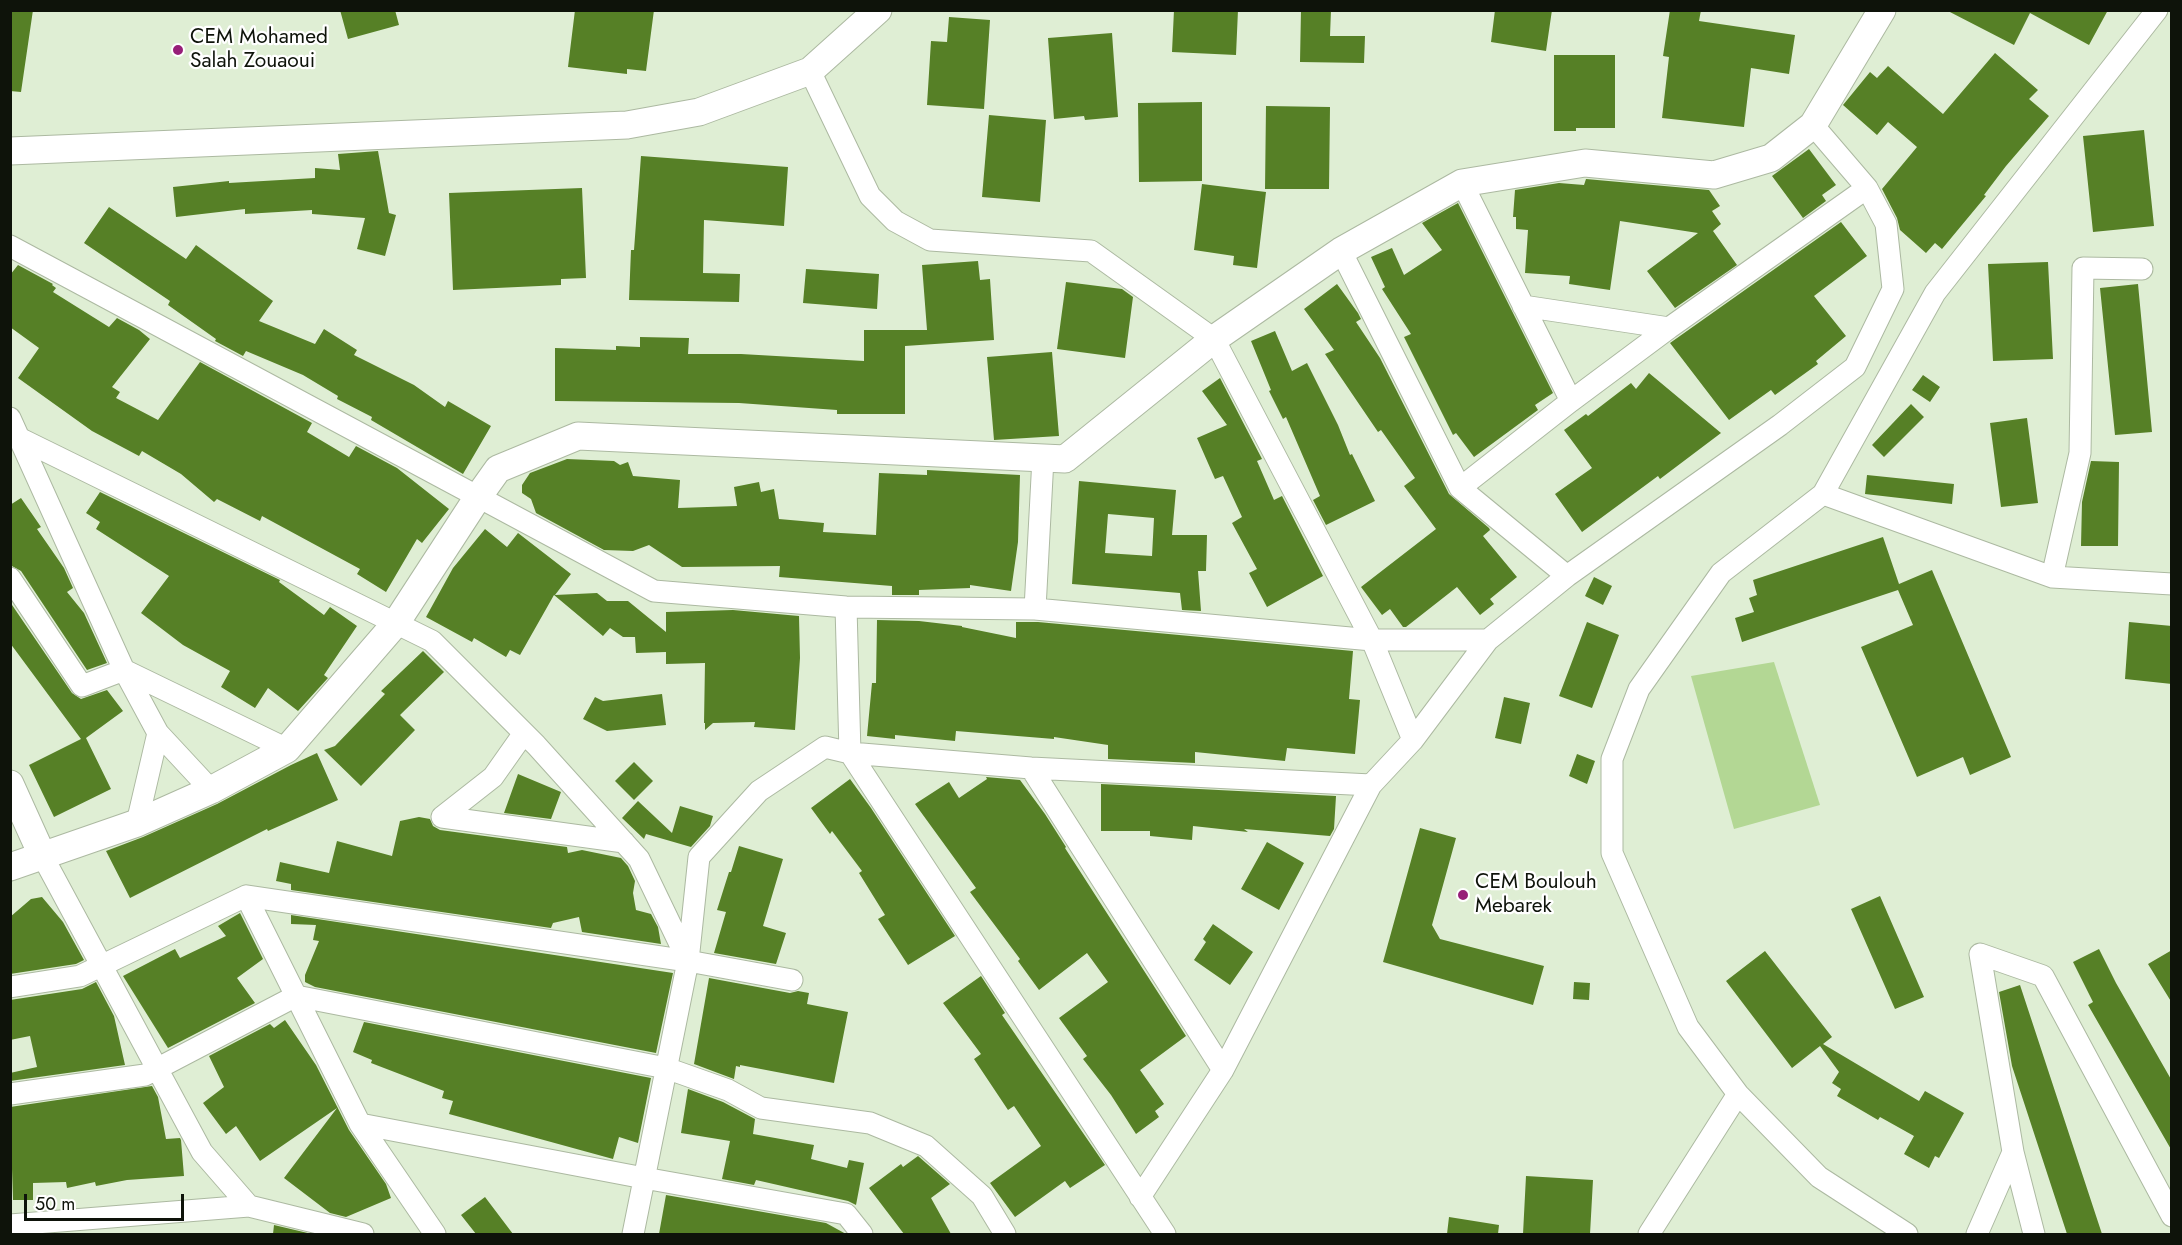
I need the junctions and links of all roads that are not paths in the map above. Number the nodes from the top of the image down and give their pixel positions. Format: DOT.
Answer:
graph roads {
  1 [pos="878,10"];
  2 [pos="1882,10"];
  3 [pos="2157,10"];
  4 [pos="810,71"];
  5 [pos="1813,125"];
  6 [pos="10,151"];
  7 [pos="1462,183"];
  8 [pos="1867,188"];
  9 [pos="10,246"];
  10 [pos="1341,251"];
  11 [pos="2142,269"];
  12 [pos="1523,306"];
  13 [pos="1669,328"];
  14 [pos="1214,339"];
  15 [pos="1571,401"];
  16 [pos="10,418"];
  17 [pos="21,439"];
  18 [pos="1043,458"];
  19 [pos="1460,488"];
  20 [pos="1823,494"];
  21 [pos="478,496"];
  22 [pos="1567,576"];
  23 [pos="2052,577"];
  24 [pos="10,578"];
  25 [pos="2172,584"];
  26 [pos="846,607"];
  27 [pos="1035,609"];
  28 [pos="396,623"];
  29 [pos="1372,640"];
  30 [pos="1488,640"];
  31 [pos="124,670"];
  32 [pos="158,733"];
  33 [pos="524,733"];
  34 [pos="1413,740"];
  35 [pos="287,749"];
  36 [pos="850,753"];
  37 [pos="1030,768"];
  38 [pos="10,784"];
  39 [pos="1371,785"];
  40 [pos="211,790"];
  41 [pos="137,822"];
  42 [pos="624,842"];
  43 [pos="43,857"];
  44 [pos="10,858"];
  45 [pos="10,867"];
  46 [pos="246,896"];
  47 [pos="688,961"];
  48 [pos="101,966"];
  49 [pos="792,980"];
  50 [pos="10,987"];
  51 [pos="296,996"];
  52 [pos="666,1068"];
  53 [pos="155,1069"];
  54 [pos="1223,1070"];
  55 [pos="10,1094"];
  56 [pos="1738,1094"];
  57 [pos="360,1124"];
  58 [pos="2013,1152"];
  59 [pos="644,1178"];
  60 [pos="1140,1197"];
  61 [pos="249,1206"];
  62 [pos="2172,1216"];
  63 [pos="10,1225"];
  64 [pos="363,1234"];
  65 [pos="435,1234"];
  66 [pos="633,1234"];
  67 [pos="862,1234"];
  68 [pos="1005,1234"];
  69 [pos="1165,1234"];
  70 [pos="1649,1234"];
  71 [pos="1907,1234"];
  72 [pos="1977,1234"];
  73 [pos="2034,1234"];
  1 -- 4 [label="street"];
  2 -- 5 [label="street"];
  3 -- 20 [label="street"];
  4 -- 6 [label="street"];
  4 -- 14 [label="street"];
  5 -- 7 [label="street"];
  5 -- 8 [label="street"];
  7 -- 10 [label="street"];
  7 -- 12 [label="street"];
  8 -- 13 [label="street"];
  8 -- 22 [label="street"];
  9 -- 21 [label="street"];
  10 -- 14 [label="street"];
  10 -- 19 [label="street"];
  11 -- 23 [label="street"];
  12 -- 13 [label="street"];
  12 -- 15 [label="street"];
  13 -- 15 [label="street"];
  14 -- 18 [label="street"];
  14 -- 29 [label="street"];
  15 -- 19 [label="street"];
  16 -- 17 [label="street"];
  17 -- 28 [label="street"];
  17 -- 31 [label="street"];
  18 -- 21 [label="street"];
  18 -- 27 [label="street"];
  19 -- 22 [label="street"];
  20 -- 23 [label="street"];
  20 -- 56 [label="street"];
  21 -- 26 [label="street"];
  21 -- 28 [label="street"];
  22 -- 30 [label="street"];
  23 -- 25 [label="street"];
  24 -- 31 [label="street"];
  26 -- 27 [label="street"];
  26 -- 36 [label="street"];
  27 -- 29 [label="street"];
  28 -- 33 [label="street"];
  28 -- 35 [label="street"];
  29 -- 30 [label="street"];
  29 -- 34 [label="street"];
  30 -- 34 [label="street"];
  31 -- 32 [label="street"];
  31 -- 35 [label="street"];
  32 -- 40 [label="street"];
  32 -- 41 [label="street"];
  33 -- 42 [label="street"];
  33 -- 42 [label="street"];
  34 -- 39 [label="street"];
  35 -- 40 [label="street"];
  36 -- 37 [label="street"];
  36 -- 47 [label="street"];
  36 -- 60 [label="street"];
  37 -- 39 [label="street"];
  37 -- 54 [label="street"];
  38 -- 43 [label="street"];
  39 -- 54 [label="street"];
  40 -- 41 [label="street"];
  41 -- 43 [label="street"];
  42 -- 47 [label="street"];
  43 -- 44 [label="street"];
  43 -- 45 [label="street"];
  43 -- 48 [label="street"];
  46 -- 47 [label="street"];
  46 -- 48 [label="street"];
  46 -- 51 [label="street"];
  47 -- 49 [label="street"];
  47 -- 52 [label="street"];
  48 -- 50 [label="street"];
  48 -- 53 [label="street"];
  51 -- 52 [label="street"];
  51 -- 53 [label="street"];
  51 -- 57 [label="street"];
  52 -- 59 [label="street"];
  52 -- 68 [label="street"];
  53 -- 55 [label="street"];
  53 -- 61 [label="street"];
  54 -- 60 [label="street"];
  56 -- 70 [label="street"];
  56 -- 71 [label="street"];
  57 -- 59 [label="street"];
  57 -- 65 [label="street"];
  58 -- 62 [label="street"];
  58 -- 72 [label="street"];
  58 -- 73 [label="street"];
  59 -- 66 [label="street"];
  59 -- 67 [label="street"];
  60 -- 69 [label="street"];
  61 -- 63 [label="street"];
  61 -- 64 [label="street"];
}
